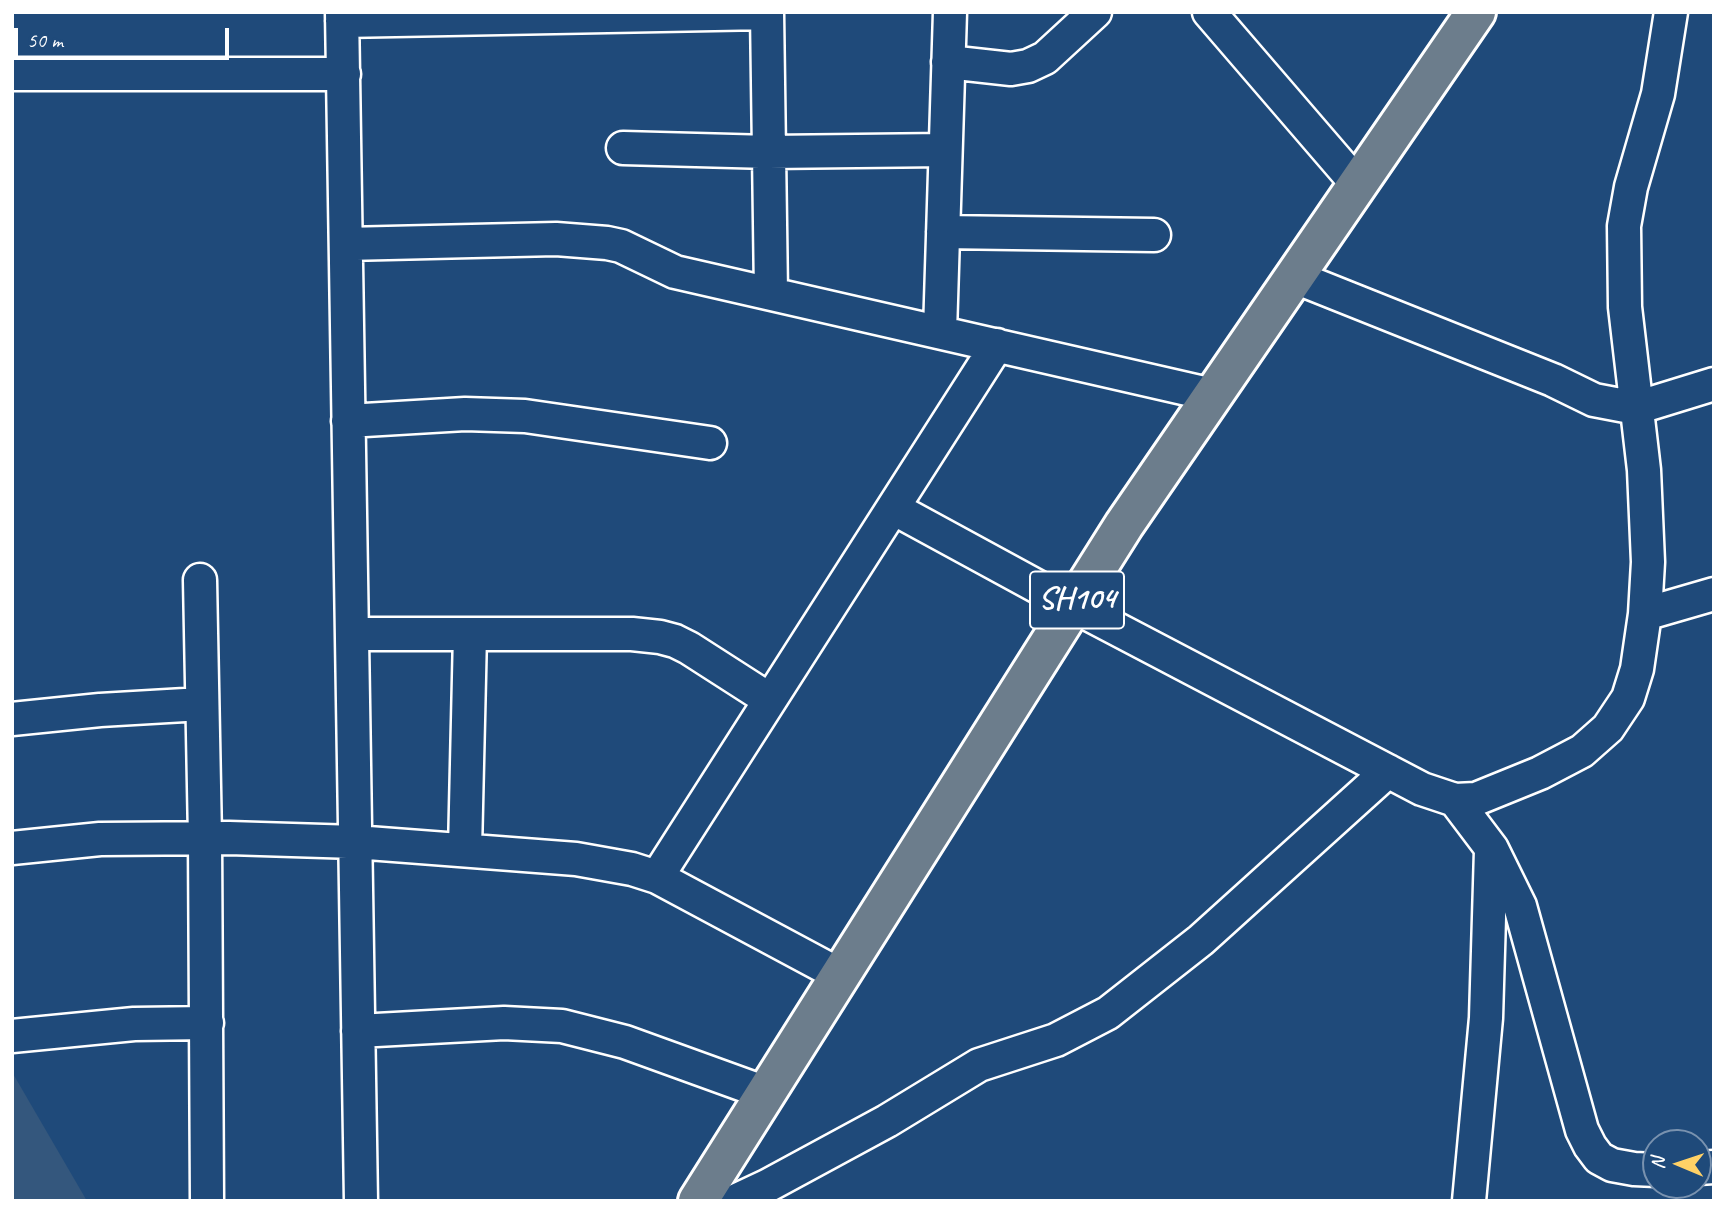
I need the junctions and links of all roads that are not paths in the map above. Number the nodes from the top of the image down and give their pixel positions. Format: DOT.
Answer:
graph roads {
  1 [pos="950,12"];
  2 [pos="1095,12"];
  3 [pos="1209,12"];
  4 [pos="1476,12"];
  5 [pos="1671,12"];
  6 [pos="767,13"];
  7 [pos="342,16"];
  8 [pos="948,62"];
  9 [pos="12,74"];
  10 [pos="344,74"];
  11 [pos="624,148"];
  12 [pos="945,150"];
  13 [pos="769,152"];
  14 [pos="1358,185"];
  15 [pos="943,232"];
  16 [pos="1154,235"];
  17 [pos="346,244"];
  18 [pos="1295,277"];
  19 [pos="771,293"];
  20 [pos="940,332"];
  21 [pos="997,345"];
  22 [pos="1714,384"];
  23 [pos="1213,395"];
  24 [pos="1636,408"];
  25 [pos="348,421"];
  26 [pos="710,443"];
  27 [pos="893,508"];
  28 [pos="200,580"];
  29 [pos="1714,594"];
  30 [pos="1073,606"];
  31 [pos="1645,614"];
  32 [pos="352,634"];
  33 [pos="470,634"];
  34 [pos="770,699"];
  35 [pos="202,704"];
  36 [pos="12,719"];
  37 [pos="1388,771"];
  38 [pos="1455,800"];
  39 [pos="205,838"];
  40 [pos="355,842"];
  41 [pos="12,848"];
  42 [pos="1492,849"];
  43 [pos="465,850"];
  44 [pos="657,877"];
  45 [pos="840,975"];
  46 [pos="207,1023"];
  47 [pos="358,1031"];
  48 [pos="12,1036"];
  49 [pos="766,1093"];
  50 [pos="1642,1169"];
  51 [pos="207,1201"];
  52 [pos="361,1201"];
  53 [pos="698,1201"];
  54 [pos="735,1201"];
  55 [pos="1469,1201"];
  1 -- 8 [label="street"];
  2 -- 8 [label="street"];
  3 -- 14 [label="street"];
  4 -- 14 [label="main road, SH104"];
  5 -- 24 [label="street"];
  6 -- 7 [label="street"];
  6 -- 13 [label="street"];
  7 -- 10 [label="street"];
  8 -- 12 [label="street"];
  9 -- 10 [label="street"];
  10 -- 17 [label="street"];
  11 -- 13 [label="street"];
  12 -- 13 [label="street"];
  12 -- 15 [label="street"];
  13 -- 19 [label="street"];
  14 -- 18 [label="main road, SH104"];
  15 -- 16 [label="street"];
  15 -- 20 [label="street"];
  17 -- 19 [label="street"];
  17 -- 25 [label="street"];
  18 -- 23 [label="main road, SH104"];
  18 -- 24 [label="street"];
  19 -- 20 [label="street"];
  20 -- 21 [label="street"];
  21 -- 23 [label="street"];
  21 -- 27 [label="street"];
  22 -- 24 [label="street"];
  23 -- 30 [label="main road, SH104"];
  24 -- 31 [label="street"];
  25 -- 26 [label="street"];
  25 -- 32 [label="street"];
  27 -- 30 [label="street"];
  27 -- 34 [label="street"];
  28 -- 35 [label="street"];
  29 -- 31 [label="street"];
  30 -- 37 [label="street"];
  30 -- 45 [label="main road, SH104"];
  31 -- 38 [label="street"];
  32 -- 33 [label="street"];
  32 -- 40 [label="street"];
  33 -- 34 [label="street"];
  33 -- 43 [label="street"];
  34 -- 44 [label="street"];
  35 -- 36 [label="street"];
  35 -- 39 [label="street"];
  37 -- 38 [label="street"];
  37 -- 54 [label="street"];
  38 -- 42 [label="street"];
  39 -- 40 [label="street"];
  39 -- 41 [label="street"];
  39 -- 46 [label="street"];
  40 -- 43 [label="street"];
  40 -- 47 [label="street"];
  42 -- 50 [label="street"];
  42 -- 55 [label="street"];
  43 -- 44 [label="street"];
  44 -- 45 [label="street"];
  45 -- 49 [label="main road, SH104"];
  46 -- 48 [label="street"];
  46 -- 51 [label="street"];
  47 -- 49 [label="street"];
  47 -- 52 [label="street"];
  49 -- 53 [label="main road, SH104"];
}
